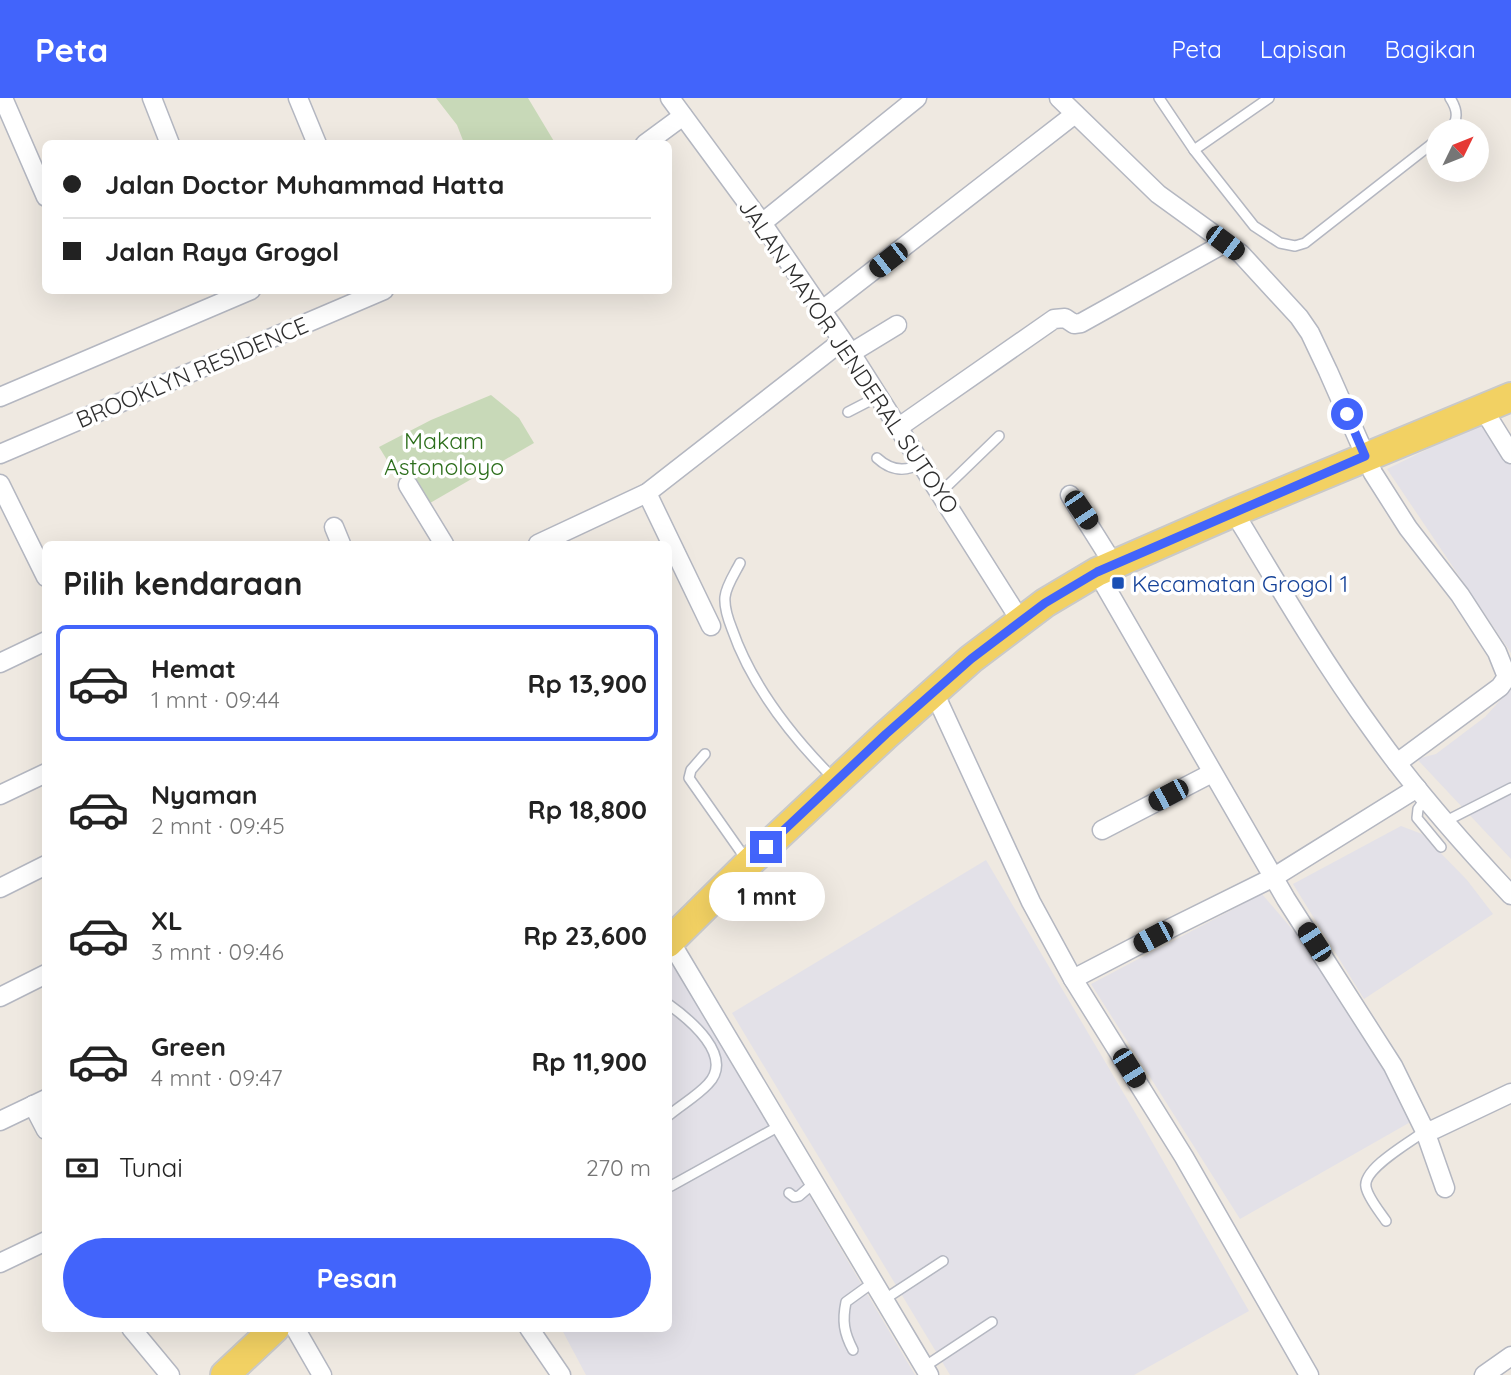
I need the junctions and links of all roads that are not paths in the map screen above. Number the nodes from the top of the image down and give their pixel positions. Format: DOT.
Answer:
graph roads {
  1 [pos="4,98"];
  2 [pos="152,98"];
  3 [pos="299,98"];
  4 [pos="670,98"];
  5 [pos="917,98"];
  6 [pos="1059,98"];
  7 [pos="1158,98"];
  8 [pos="1269,98"];
  9 [pos="1450,98"];
  10 [pos="1075,114"];
  11 [pos="683,116"];
  12 [pos="1456,119"];
  13 [pos="168,140"];
  14 [pos="315,140"];
  15 [pos="650,140"];
  16 [pos="1426,148"];
  17 [pos="1195,150"];
  18 [pos="42,188"];
  19 [pos="762,223"];
  20 [pos="1225,243"];
  21 [pos="242,294"];
  22 [pos="375,294"];
  23 [pos="821,311"];
  24 [pos="897,325"];
  25 [pos="846,347"];
  26 [pos="879,396"];
  27 [pos="0,397"];
  28 [pos="1511,397"];
  29 [pos="1483,409"];
  30 [pos="848,412"];
  31 [pos="899,427"];
  32 [pos="999,436"];
  33 [pos="0,454"];
  34 [pos="1511,454"];
  35 [pos="1365,456"];
  36 [pos="877,458"];
  37 [pos="921,463"];
  38 [pos="0,484"];
  39 [pos="408,485"];
  40 [pos="941,492"];
  41 [pos="647,493"];
  42 [pos="1070,495"];
  43 [pos="1234,512"];
  44 [pos="7,515"];
  45 [pos="334,527"];
  46 [pos="340,541"];
  47 [pos="442,541"];
  48 [pos="544,541"];
  49 [pos="670,541"];
  50 [pos="672,545"];
  51 [pos="740,563"];
  52 [pos="1105,569"];
  53 [pos="42,571"];
  54 [pos="1020,620"];
  55 [pos="711,626"];
  56 [pos="42,643"];
  57 [pos="0,663"];
  58 [pos="934,691"];
  59 [pos="705,754"];
  60 [pos="1396,763"];
  61 [pos="1212,773"];
  62 [pos="42,775"];
  63 [pos="836,781"];
  64 [pos="1511,788"];
  65 [pos="1421,793"];
  66 [pos="0,794"];
  67 [pos="1446,821"];
  68 [pos="1102,830"];
  69 [pos="1441,847"];
  70 [pos="749,863"];
  71 [pos="42,867"];
  72 [pos="1274,877"];
  73 [pos="0,888"];
  74 [pos="1511,895"];
  75 [pos="672,939"];
  76 [pos="672,947"];
  77 [pos="42,976"];
  78 [pos="1073,979"];
  79 [pos="0,997"];
  80 [pos="672,1007"];
  81 [pos="1511,1093"];
  82 [pos="39,1102"];
  83 [pos="672,1113"];
  84 [pos="0,1121"];
  85 [pos="781,1125"];
  86 [pos="1424,1131"];
  87 [pos="815,1181"];
  88 [pos="672,1184"];
  89 [pos="1445,1188"];
  90 [pos="789,1193"];
  91 [pos="1386,1221"];
  92 [pos="42,1243"];
  93 [pos="943,1261"];
  94 [pos="0,1264"];
  95 [pos="874,1281"];
  96 [pos="885,1299"];
  97 [pos="992,1322"];
  98 [pos="134,1332"];
  99 [pos="271,1332"];
  100 [pos="297,1332"];
  101 [pos="532,1332"];
  102 [pos="853,1350"];
  103 [pos="1511,1356"];
  104 [pos="927,1371"];
  105 [pos="170,1375"];
  106 [pos="225,1375"];
  107 [pos="322,1375"];
  108 [pos="561,1375"];
  109 [pos="1309,1375"];
  110 [pos="1485,1375"];
  1 -- 18 [label="street"];
  2 -- 13 [label="street"];
  3 -- 14 [label="street"];
  4 -- 11 [label="street, JALAN MAYOR JENDERAL SUTOYO"];
  5 -- 19 [label="street"];
  6 -- 10 [label="street"];
  7 -- 17 [label="lane"];
  8 -- 17 [label="lane"];
  9 -- 12 [label="lane"];
  10 -- 20 [label="street"];
  10 -- 23 [label="street"];
  11 -- 15 [label="street"];
  11 -- 19 [label="street, JALAN MAYOR JENDERAL SUTOYO"];
  16 -- 17 [label="lane"];
  19 -- 23 [label="street, JALAN MAYOR JENDERAL SUTOYO"];
  20 -- 31 [label="street"];
  20 -- 35 [label="street"];
  21 -- 27 [label="street"];
  22 -- 33 [label="street, BROOKLYN RESIDENCE"];
  23 -- 25 [label="street, JALAN MAYOR JENDERAL SUTOYO"];
  24 -- 25 [label="street"];
  25 -- 26 [label="street, JALAN MAYOR JENDERAL SUTOYO"];
  25 -- 41 [label="street"];
  26 -- 30 [label="lane"];
  26 -- 31 [label="street, JALAN MAYOR JENDERAL SUTOYO"];
  28 -- 29 [label="main road"];
  29 -- 34 [label="street"];
  29 -- 35 [label="main road"];
  31 -- 37 [label="street, JALAN MAYOR JENDERAL SUTOYO"];
  32 -- 40 [label="lane"];
  35 -- 43 [label="main road"];
  35 -- 60 [label="street"];
  36 -- 37 [label="lane"];
  37 -- 40 [label="street, JALAN MAYOR JENDERAL SUTOYO"];
  38 -- 44 [label="street"];
  39 -- 47 [label="street"];
  40 -- 54 [label="street, JALAN MAYOR JENDERAL SUTOYO"];
  41 -- 48 [label="street"];
  41 -- 49 [label="street"];
  42 -- 52 [label="street"];
  43 -- 52 [label="main road"];
  43 -- 60 [label="street"];
  44 -- 53 [label="street"];
  45 -- 46 [label="street"];
  50 -- 55 [label="street"];
  51 -- 63 [label="lane"];
  52 -- 54 [label="main road"];
  52 -- 61 [label="street"];
  54 -- 58 [label="main road"];
  56 -- 57 [label="street"];
  58 -- 63 [label="main road"];
  58 -- 78 [label="street"];
  59 -- 70 [label="lane"];
  60 -- 65 [label="street"];
  61 -- 68 [label="street"];
  61 -- 72 [label="street"];
  62 -- 66 [label="street"];
  63 -- 70 [label="main road"];
  64 -- 67 [label="lane"];
  65 -- 67 [label="street"];
  65 -- 69 [label="lane"];
  65 -- 72 [label="street"];
  67 -- 74 [label="street"];
  70 -- 75 [label="main road"];
  71 -- 73 [label="street"];
  72 -- 78 [label="street"];
  72 -- 86 [label="street"];
  76 -- 85 [label="street"];
  77 -- 79 [label="street"];
  78 -- 109 [label="street"];
  80 -- 83 [label="lane"];
  81 -- 86 [label="street"];
  82 -- 84 [label="street"];
  85 -- 87 [label="street"];
  85 -- 88 [label="lane"];
  86 -- 89 [label="street"];
  86 -- 91 [label="lane"];
  87 -- 90 [label="lane"];
  87 -- 95 [label="street"];
  92 -- 94 [label="street"];
  93 -- 96 [label="lane"];
  95 -- 96 [label="street"];
  95 -- 102 [label="lane"];
  96 -- 104 [label="street"];
  97 -- 104 [label="lane"];
  98 -- 105 [label="street"];
  99 -- 106 [label="main road"];
  100 -- 107 [label="street"];
  101 -- 108 [label="street"];
  103 -- 110 [label="street"];
}
